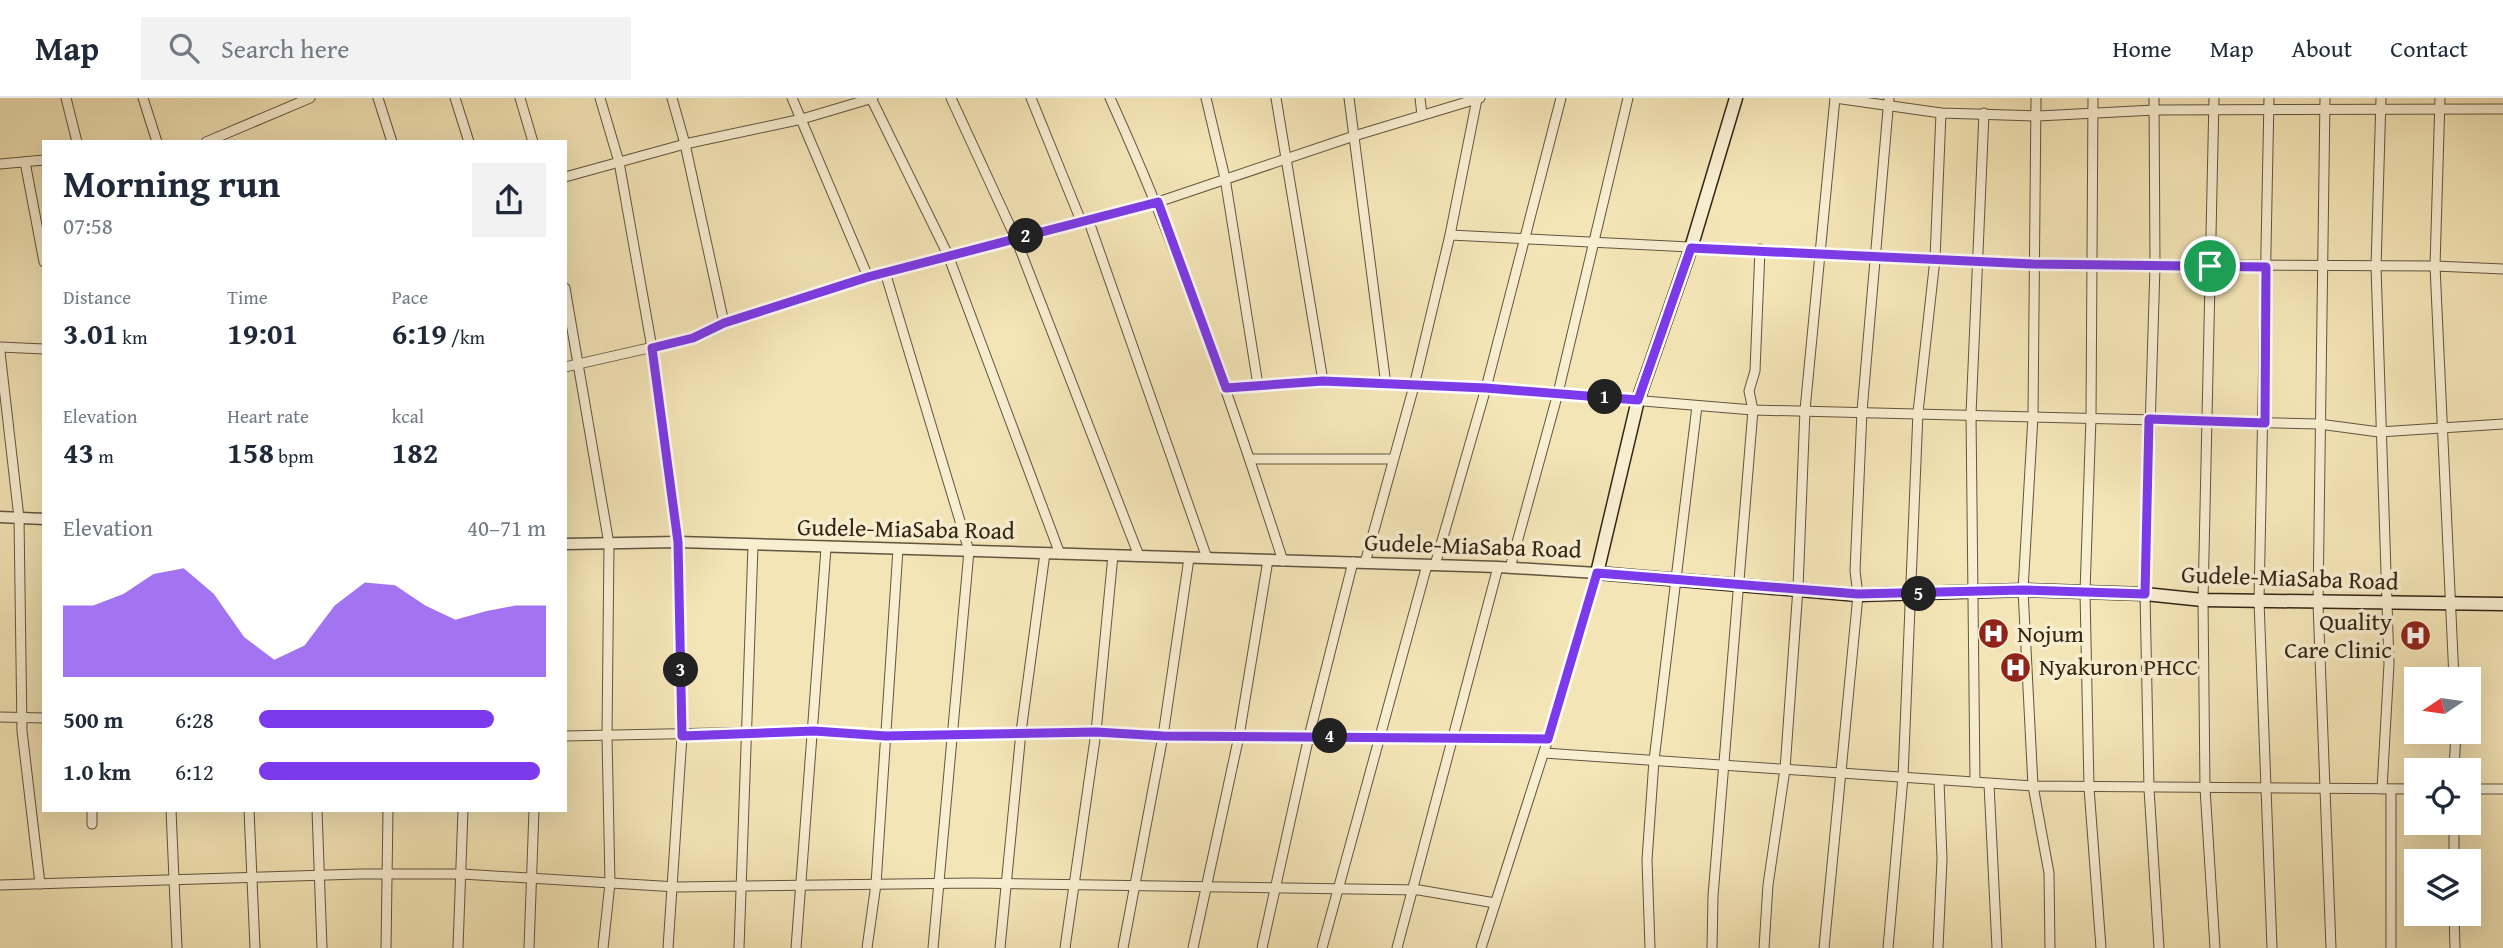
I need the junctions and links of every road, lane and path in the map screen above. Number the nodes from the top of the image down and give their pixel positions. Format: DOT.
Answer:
graph roads {
  1 [pos="66,98"];
  2 [pos="143,98"];
  3 [pos="310,98"];
  4 [pos="378,98"];
  5 [pos="455,98"];
  6 [pos="520,98"];
  7 [pos="600,98"];
  8 [pos="671,98"];
  9 [pos="792,98"];
  10 [pos="872,98"];
  11 [pos="951,98"];
  12 [pos="1031,98"];
  13 [pos="1110,98"];
  14 [pos="1206,98"];
  15 [pos="1276,98"];
  16 [pos="1349,98"];
  17 [pos="1420,98"];
  18 [pos="1478,98"];
  19 [pos="1560,98"];
  20 [pos="1628,98"];
  21 [pos="1736,98"];
  22 [pos="1835,98"];
  23 [pos="2036,98"];
  24 [pos="2093,98"];
  25 [pos="2154,98"];
  26 [pos="2214,98"];
  27 [pos="2269,98"];
  28 [pos="2325,98"];
  29 [pos="2381,98"];
  30 [pos="1888,101"];
  31 [pos="2440,102"];
  32 [pos="2216,109"];
  33 [pos="2269,109"];
  34 [pos="2381,109"];
  35 [pos="2503,109"];
  36 [pos="2155,110"];
  37 [pos="2325,110"];
  38 [pos="1941,113"];
  39 [pos="1984,113"];
  40 [pos="2094,113"];
  41 [pos="1422,115"];
  42 [pos="2038,116"];
  43 [pos="802,119"];
  44 [pos="1354,136"];
  45 [pos="76,140"];
  46 [pos="156,140"];
  47 [pos="211,140"];
  48 [pos="391,140"];
  49 [pos="468,140"];
  50 [pos="532,140"];
  51 [pos="685,144"];
  52 [pos="1287,158"];
  53 [pos="42,160"];
  54 [pos="25,162"];
  55 [pos="619,163"];
  56 [pos="0,164"];
  57 [pos="567,176"];
  58 [pos="1225,178"];
  59 [pos="1158,202"];
  60 [pos="1085,220"];
  61 [pos="1450,235"];
  62 [pos="1016,239"];
  63 [pos="1523,240"];
  64 [pos="1596,245"];
  65 [pos="1691,248"];
  66 [pos="1760,249"];
  67 [pos="42,251"];
  68 [pos="1821,253"];
  69 [pos="948,255"];
  70 [pos="1876,257"];
  71 [pos="1935,259"];
  72 [pos="1979,260"];
  73 [pos="2032,264"];
  74 [pos="2093,266"];
  75 [pos="2155,266"];
  76 [pos="2210,266"];
  77 [pos="2323,266"];
  78 [pos="2435,266"];
  79 [pos="2266,267"];
  80 [pos="2376,267"];
  81 [pos="2503,269"];
  82 [pos="885,272"];
  83 [pos="868,277"];
  84 [pos="567,298"];
  85 [pos="724,323"];
  86 [pos="652,348"];
  87 [pos="0,349"];
  88 [pos="42,349"];
  89 [pos="580,363"];
  90 [pos="567,366"];
  91 [pos="1323,381"];
  92 [pos="1386,384"];
  93 [pos="1258,385"];
  94 [pos="1414,386"];
  95 [pos="1226,388"];
  96 [pos="1486,388"];
  97 [pos="1558,393"];
  98 [pos="1638,400"];
  99 [pos="1697,406"];
  100 [pos="1754,410"];
  101 [pos="1805,410"];
  102 [pos="1862,411"];
  103 [pos="1918,412"];
  104 [pos="1971,414"];
  105 [pos="2033,416"];
  106 [pos="2091,418"];
  107 [pos="2149,419"];
  108 [pos="2205,421"];
  109 [pos="2265,423"];
  110 [pos="2319,424"];
  111 [pos="2503,424"];
  112 [pos="2444,429"];
  113 [pos="2379,432"];
  114 [pos="1250,459"];
  115 [pos="1393,459"];
  116 [pos="41,516"];
  117 [pos="0,517"];
  118 [pos="19,518"];
  119 [pos="678,542"];
  120 [pos="567,544"];
  121 [pos="609,544"];
  122 [pos="752,547"];
  123 [pos="826,548"];
  124 [pos="898,549"];
  125 [pos="969,551"];
  126 [pos="1045,553"];
  127 [pos="1060,554"];
  128 [pos="1113,555"];
  129 [pos="1139,556"];
  130 [pos="1189,558"];
  131 [pos="1207,558"];
  132 [pos="1268,560"];
  133 [pos="1283,562"];
  134 [pos="1353,562"];
  135 [pos="1366,563"];
  136 [pos="1431,565"];
  137 [pos="1504,567"];
  138 [pos="1597,573"];
  139 [pos="1678,580"];
  140 [pos="1740,584"];
  141 [pos="1798,589"];
  142 [pos="2023,590"];
  143 [pos="2085,592"];
  144 [pos="1858,594"];
  145 [pos="1912,594"];
  146 [pos="1973,594"];
  147 [pos="2145,594"];
  148 [pos="2203,600"];
  149 [pos="2259,601"];
  150 [pos="2450,602"];
  151 [pos="2318,603"];
  152 [pos="2388,603"];
  153 [pos="2503,604"];
  154 [pos="2453,667"];
  155 [pos="0,717"];
  156 [pos="22,718"];
  157 [pos="42,718"];
  158 [pos="814,731"];
  159 [pos="748,732"];
  160 [pos="1021,732"];
  161 [pos="1096,732"];
  162 [pos="567,736"];
  163 [pos="607,736"];
  164 [pos="682,736"];
  165 [pos="886,736"];
  166 [pos="950,736"];
  167 [pos="1163,736"];
  168 [pos="1239,736"];
  169 [pos="1309,736"];
  170 [pos="1382,737"];
  171 [pos="1454,738"];
  172 [pos="1548,739"];
  173 [pos="1544,752"];
  174 [pos="1654,760"];
  175 [pos="1723,765"];
  176 [pos="1785,769"];
  177 [pos="1839,773"];
  178 [pos="1903,777"];
  179 [pos="1939,781"];
  180 [pos="1975,782"];
  181 [pos="1989,784"];
  182 [pos="2033,786"];
  183 [pos="2267,787"];
  184 [pos="2089,788"];
  185 [pos="2205,788"];
  186 [pos="2149,789"];
  187 [pos="2326,789"];
  188 [pos="2386,789"];
  189 [pos="2404,789"];
  190 [pos="2481,789"];
  191 [pos="2503,789"];
  192 [pos="92,812"];
  193 [pos="171,812"];
  194 [pos="249,812"];
  195 [pos="317,812"];
  196 [pos="388,812"];
  197 [pos="463,812"];
  198 [pos="534,812"];
  199 [pos="92,824"];
  200 [pos="462,873"];
  201 [pos="386,874"];
  202 [pos="317,875"];
  203 [pos="252,877"];
  204 [pos="531,878"];
  205 [pos="174,879"];
  206 [pos="610,883"];
  207 [pos="940,883"];
  208 [pos="1006,883"];
  209 [pos="40,884"];
  210 [pos="802,884"];
  211 [pos="876,884"];
  212 [pos="0,885"];
  213 [pos="1075,885"];
  214 [pos="743,886"];
  215 [pos="1136,886"];
  216 [pos="673,887"];
  217 [pos="1209,887"];
  218 [pos="1276,889"];
  219 [pos="1339,889"];
  220 [pos="1414,890"];
  221 [pos="1495,903"];
  222 [pos="2454,926"];
  223 [pos="177,948"];
  224 [pos="255,948"];
  225 [pos="322,948"];
  226 [pos="386,948"];
  227 [pos="458,948"];
  228 [pos="529,948"];
  229 [pos="603,948"];
  230 [pos="668,948"];
  231 [pos="739,948"];
  232 [pos="796,948"];
  233 [pos="867,948"];
  234 [pos="933,948"];
  235 [pos="1000,948"];
  236 [pos="1065,948"];
  237 [pos="1123,948"];
  238 [pos="1194,948"];
  239 [pos="1262,948"];
  240 [pos="1322,948"];
  241 [pos="1397,948"];
  242 [pos="1481,948"];
  243 [pos="1650,948"];
  244 [pos="1712,948"];
  245 [pos="1763,948"];
  246 [pos="1824,948"];
  247 [pos="1888,948"];
  248 [pos="1938,948"];
  249 [pos="1997,948"];
  250 [pos="2050,948"];
  251 [pos="2101,948"];
  252 [pos="2159,948"];
  253 [pos="2215,948"];
  254 [pos="2272,948"];
  255 [pos="2330,948"];
  256 [pos="2391,948"];
  257 [pos="2455,948"];
  1 -- 45 [label="street"];
  2 -- 46 [label="street"];
  3 -- 47 [label="street"];
  4 -- 48 [label="street"];
  5 -- 49 [label="street"];
  6 -- 50 [label="street"];
  7 -- 55 [label="street"];
  8 -- 51 [label="street"];
  9 -- 43 [label="street"];
  10 -- 43 [label="street"];
  10 -- 69 [label="street"];
  11 -- 62 [label="street"];
  12 -- 60 [label="street"];
  13 -- 59 [label="street"];
  14 -- 58 [label="street"];
  15 -- 52 [label="street"];
  16 -- 44 [label="street"];
  17 -- 41 [label="street"];
  18 -- 41 [label="street"];
  18 -- 61 [label="street"];
  19 -- 63 [label="street"];
  20 -- 64 [label="street"];
  21 -- 65 [label="main road"];
  22 -- 30 [label="street"];
  22 -- 68 [label="street"];
  23 -- 42 [label="street"];
  24 -- 40 [label="street"];
  25 -- 36 [label="street"];
  26 -- 32 [label="street"];
  27 -- 33 [label="street"];
  28 -- 37 [label="street"];
  29 -- 34 [label="street"];
  30 -- 38 [label="street"];
  30 -- 70 [label="street"];
  31 -- 34 [label="street"];
  31 -- 35 [label="street"];
  31 -- 78 [label="street"];
  32 -- 33 [label="street"];
  32 -- 36 [label="street"];
  32 -- 76 [label="street"];
  33 -- 37 [label="street"];
  33 -- 79 [label="street"];
  34 -- 37 [label="street"];
  34 -- 80 [label="street"];
  36 -- 40 [label="street"];
  36 -- 75 [label="street"];
  37 -- 77 [label="street"];
  38 -- 39 [label="street"];
  38 -- 71 [label="street"];
  39 -- 42 [label="street"];
  39 -- 72 [label="street"];
  40 -- 42 [label="street"];
  40 -- 74 [label="street"];
  41 -- 44 [label="street"];
  42 -- 73 [label="street"];
  43 -- 51 [label="street"];
  43 -- 83 [label="street"];
  44 -- 52 [label="street"];
  44 -- 92 [label="street"];
  51 -- 55 [label="street"];
  51 -- 85 [label="street"];
  52 -- 58 [label="street"];
  52 -- 91 [label="street"];
  53 -- 54 [label="street"];
  54 -- 56 [label="street"];
  54 -- 67 [label="street"];
  55 -- 57 [label="street"];
  55 -- 86 [label="street"];
  58 -- 59 [label="street"];
  58 -- 93 [label="street"];
  59 -- 60 [label="street"];
  59 -- 95 [label="street"];
  60 -- 62 [label="street"];
  60 -- 131 [label="street"];
  61 -- 63 [label="street"];
  61 -- 94 [label="street"];
  62 -- 69 [label="street"];
  62 -- 129 [label="street"];
  63 -- 64 [label="street"];
  63 -- 96 [label="street"];
  64 -- 65 [label="street"];
  64 -- 97 [label="street"];
  65 -- 66 [label="street"];
  65 -- 98 [label="main road"];
  66 -- 68 [label="street"];
  66 -- 100 [label="street"];
  68 -- 70 [label="street"];
  68 -- 101 [label="street"];
  69 -- 82 [label="street"];
  69 -- 127 [label="street"];
  70 -- 71 [label="street"];
  70 -- 102 [label="street"];
  71 -- 72 [label="street"];
  71 -- 103 [label="street"];
  72 -- 73 [label="street"];
  72 -- 104 [label="street"];
  73 -- 74 [label="street"];
  73 -- 105 [label="street"];
  74 -- 75 [label="street"];
  74 -- 106 [label="street"];
  75 -- 76 [label="street"];
  75 -- 107 [label="street"];
  76 -- 79 [label="street"];
  76 -- 108 [label="street"];
  77 -- 79 [label="street"];
  77 -- 80 [label="street"];
  77 -- 110 [label="street"];
  78 -- 80 [label="street"];
  78 -- 81 [label="street"];
  78 -- 112 [label="street"];
  79 -- 109 [label="street"];
  80 -- 113 [label="street"];
  82 -- 83 [label="street"];
  82 -- 125 [label="street"];
  83 -- 85 [label="street"];
  84 -- 89 [label="street"];
  85 -- 86 [label="street"];
  86 -- 89 [label="street"];
  86 -- 119 [label="street"];
  87 -- 88 [label="street"];
  87 -- 118 [label="street"];
  89 -- 90 [label="street"];
  89 -- 121 [label="street"];
  91 -- 92 [label="street"];
  91 -- 93 [label="street"];
  92 -- 94 [label="street"];
  93 -- 95 [label="street"];
  94 -- 96 [label="street"];
  94 -- 115 [label="street"];
  95 -- 114 [label="street"];
  96 -- 97 [label="street"];
  96 -- 136 [label="street"];
  97 -- 98 [label="street"];
  97 -- 137 [label="street"];
  98 -- 99 [label="street"];
  98 -- 138 [label="main road"];
  99 -- 100 [label="street"];
  99 -- 139 [label="street"];
  100 -- 101 [label="street"];
  100 -- 140 [label="street"];
  101 -- 102 [label="street"];
  101 -- 141 [label="street"];
  102 -- 103 [label="street"];
  102 -- 144 [label="street"];
  103 -- 104 [label="street"];
  103 -- 145 [label="street"];
  104 -- 105 [label="street"];
  104 -- 146 [label="street"];
  105 -- 106 [label="street"];
  105 -- 142 [label="street"];
  106 -- 107 [label="street"];
  106 -- 143 [label="street"];
  107 -- 108 [label="street"];
  107 -- 147 [label="street"];
  108 -- 109 [label="street"];
  108 -- 148 [label="street"];
  109 -- 110 [label="street"];
  109 -- 149 [label="street"];
  110 -- 113 [label="street"];
  110 -- 151 [label="street"];
  111 -- 112 [label="street"];
  112 -- 113 [label="street"];
  112 -- 150 [label="street"];
  113 -- 152 [label="street"];
  114 -- 115 [label="street"];
  114 -- 133 [label="street"];
  115 -- 135 [label="street"];
  116 -- 118 [label="street"];
  117 -- 118 [label="street"];
  118 -- 156 [label="street"];
  119 -- 121 [label="street, Gudele-MiaSaba Road"];
  119 -- 122 [label="street, Gudele-MiaSaba Road"];
  119 -- 164 [label="street"];
  120 -- 121 [label="street, Gudele-MiaSaba Road"];
  121 -- 163 [label="street"];
  122 -- 123 [label="street, Gudele-MiaSaba Road"];
  122 -- 159 [label="street"];
  123 -- 124 [label="street, Gudele-MiaSaba Road"];
  123 -- 158 [label="street"];
  124 -- 125 [label="street, Gudele-MiaSaba Road"];
  124 -- 165 [label="street"];
  125 -- 126 [label="street, Gudele-MiaSaba Road"];
  125 -- 166 [label="street"];
  126 -- 127 [label="street, Gudele-MiaSaba Road"];
  126 -- 160 [label="street"];
  127 -- 128 [label="street, Gudele-MiaSaba Road"];
  128 -- 129 [label="street, Gudele-MiaSaba Road"];
  128 -- 161 [label="street"];
  129 -- 130 [label="street, Gudele-MiaSaba Road"];
  130 -- 131 [label="street, Gudele-MiaSaba Road"];
  130 -- 167 [label="street"];
  131 -- 132 [label="street, Gudele-MiaSaba Road"];
  132 -- 133 [label="street, Gudele-MiaSaba Road"];
  132 -- 168 [label="street"];
  133 -- 134 [label="street, Gudele-MiaSaba Road"];
  134 -- 135 [label="street, Gudele-MiaSaba Road"];
  134 -- 169 [label="street"];
  135 -- 136 [label="street, Gudele-MiaSaba Road"];
  136 -- 137 [label="street, Gudele-MiaSaba Road"];
  136 -- 170 [label="street"];
  137 -- 138 [label="street, Gudele-MiaSaba Road"];
  137 -- 171 [label="street"];
  138 -- 139 [label="main road, Gudele-MiaSaba Road"];
  138 -- 172 [label="street"];
  139 -- 140 [label="main road, Gudele-MiaSaba Road"];
  139 -- 174 [label="street"];
  140 -- 141 [label="main road, Gudele-MiaSaba Road"];
  140 -- 175 [label="street"];
  141 -- 144 [label="main road, Gudele-MiaSaba Road"];
  141 -- 176 [label="street"];
  142 -- 143 [label="main road, Gudele-MiaSaba Road"];
  142 -- 146 [label="main road, Gudele-MiaSaba Road"];
  142 -- 182 [label="street"];
  143 -- 147 [label="main road, Gudele-MiaSaba Road"];
  143 -- 184 [label="street"];
  144 -- 145 [label="main road, Gudele-MiaSaba Road"];
  144 -- 177 [label="street"];
  145 -- 146 [label="main road, Gudele-MiaSaba Road"];
  145 -- 178 [label="street"];
  146 -- 180 [label="street"];
  147 -- 148 [label="main road, Gudele-MiaSaba Road"];
  147 -- 186 [label="street"];
  148 -- 149 [label="main road, Gudele-MiaSaba Road"];
  148 -- 185 [label="street"];
  149 -- 151 [label="main road, Gudele-MiaSaba Road"];
  149 -- 183 [label="street"];
  150 -- 152 [label="main road, Gudele-MiaSaba Road"];
  150 -- 153 [label="main road, Gudele-MiaSaba Road"];
  150 -- 154 [label="street"];
  151 -- 152 [label="main road, Gudele-MiaSaba Road"];
  151 -- 187 [label="street"];
  152 -- 188 [label="street"];
  155 -- 156 [label="street"];
  156 -- 157 [label="street"];
  156 -- 209 [label="street"];
  158 -- 159 [label="street"];
  158 -- 165 [label="street"];
  158 -- 210 [label="street"];
  159 -- 164 [label="street"];
  159 -- 214 [label="street"];
  160 -- 161 [label="street"];
  160 -- 166 [label="street"];
  160 -- 208 [label="street"];
  161 -- 167 [label="street"];
  161 -- 213 [label="street"];
  162 -- 163 [label="street"];
  163 -- 164 [label="street"];
  163 -- 206 [label="street"];
  164 -- 216 [label="street"];
  165 -- 166 [label="street"];
  165 -- 211 [label="street"];
  166 -- 207 [label="street"];
  167 -- 168 [label="street"];
  167 -- 215 [label="street"];
  168 -- 169 [label="street"];
  168 -- 217 [label="street"];
  169 -- 170 [label="street"];
  169 -- 218 [label="street"];
  170 -- 171 [label="street"];
  170 -- 219 [label="street"];
  171 -- 172 [label="street"];
  171 -- 220 [label="street"];
  172 -- 173 [label="street"];
  173 -- 174 [label="street"];
  173 -- 221 [label="street"];
  174 -- 175 [label="street"];
  174 -- 243 [label="street"];
  175 -- 176 [label="street"];
  175 -- 244 [label="street"];
  176 -- 177 [label="street"];
  176 -- 245 [label="street"];
  177 -- 178 [label="street"];
  177 -- 246 [label="street"];
  178 -- 179 [label="street"];
  178 -- 247 [label="street"];
  179 -- 180 [label="street"];
  179 -- 248 [label="street"];
  180 -- 181 [label="street"];
  181 -- 182 [label="street"];
  181 -- 249 [label="street"];
  182 -- 184 [label="street"];
  182 -- 250 [label="street"];
  183 -- 185 [label="street"];
  183 -- 187 [label="street"];
  183 -- 254 [label="street"];
  184 -- 186 [label="street"];
  184 -- 251 [label="street"];
  185 -- 186 [label="street"];
  185 -- 253 [label="street"];
  186 -- 252 [label="street"];
  187 -- 188 [label="street"];
  187 -- 255 [label="street"];
  188 -- 189 [label="street"];
  188 -- 256 [label="street"];
  190 -- 191 [label="street"];
  192 -- 199 [label="street"];
  193 -- 205 [label="street"];
  194 -- 203 [label="street"];
  195 -- 202 [label="street"];
  196 -- 201 [label="street"];
  197 -- 200 [label="street"];
  198 -- 204 [label="street"];
  200 -- 201 [label="street"];
  200 -- 204 [label="street"];
  200 -- 227 [label="street"];
  201 -- 202 [label="street"];
  201 -- 226 [label="street"];
  202 -- 203 [label="street"];
  202 -- 225 [label="street"];
  203 -- 205 [label="street"];
  203 -- 224 [label="street"];
  204 -- 206 [label="street"];
  204 -- 228 [label="street"];
  205 -- 209 [label="street"];
  205 -- 223 [label="street"];
  206 -- 216 [label="street"];
  206 -- 229 [label="street"];
  207 -- 208 [label="street"];
  207 -- 211 [label="street"];
  207 -- 234 [label="street"];
  208 -- 213 [label="street"];
  208 -- 235 [label="street"];
  209 -- 212 [label="street"];
  210 -- 211 [label="street"];
  210 -- 214 [label="street"];
  210 -- 232 [label="street"];
  211 -- 233 [label="street"];
  213 -- 215 [label="street"];
  213 -- 236 [label="street"];
  214 -- 216 [label="street"];
  214 -- 231 [label="street"];
  215 -- 217 [label="street"];
  215 -- 237 [label="street"];
  216 -- 230 [label="street"];
  217 -- 218 [label="street"];
  217 -- 238 [label="street"];
  218 -- 219 [label="street"];
  218 -- 239 [label="street"];
  219 -- 220 [label="street"];
  219 -- 240 [label="street"];
  220 -- 221 [label="street"];
  220 -- 241 [label="street"];
  221 -- 242 [label="street"];
  222 -- 257 [label="street"];
}
